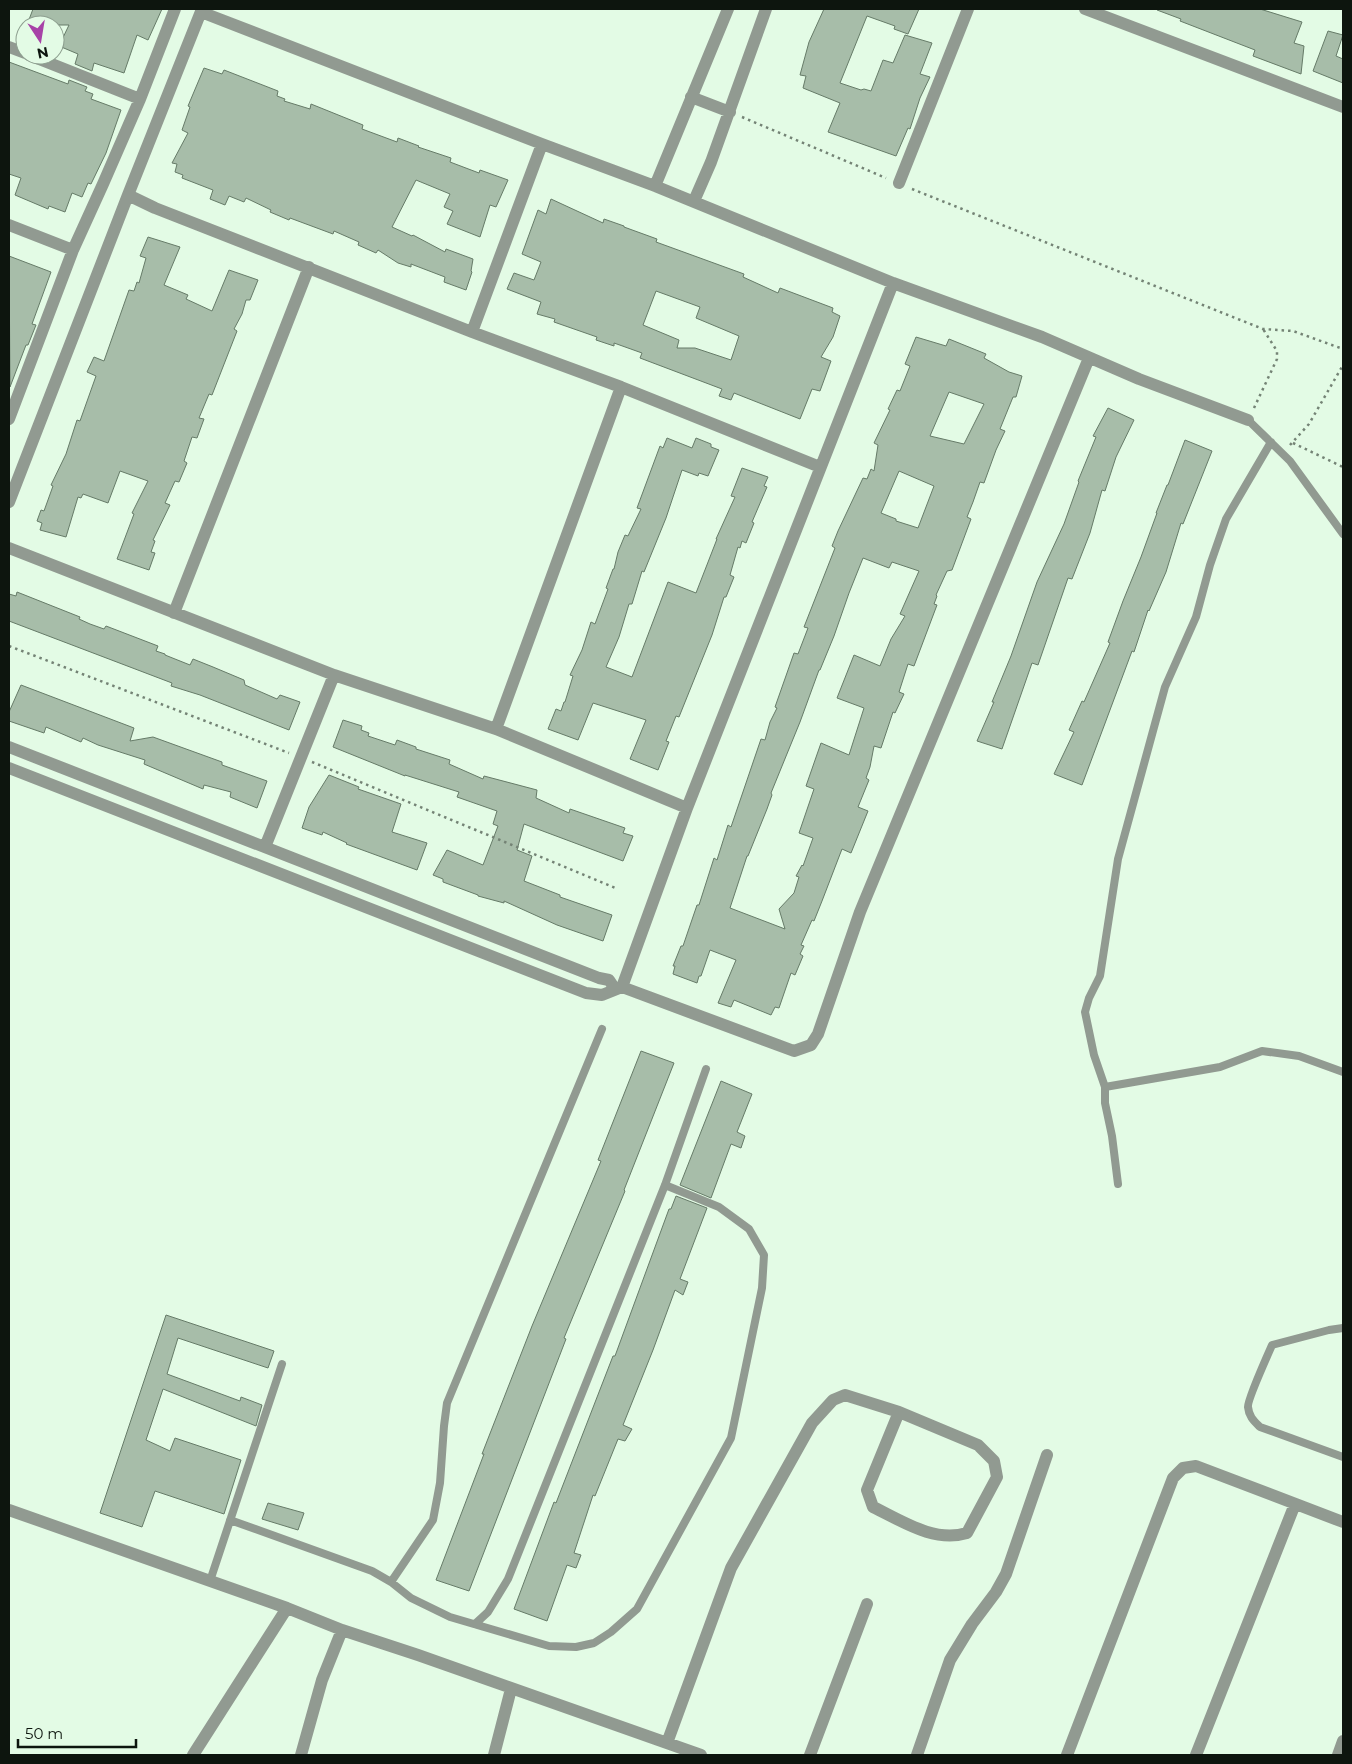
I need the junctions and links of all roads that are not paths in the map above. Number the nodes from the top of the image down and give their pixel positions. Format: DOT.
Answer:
graph roads {
  1 [pos="175,9"];
  2 [pos="728,9"];
  3 [pos="766,9"];
  4 [pos="968,9"];
  5 [pos="1085,9"];
  6 [pos="202,10"];
  7 [pos="54,65"];
  8 [pos="691,97"];
  9 [pos="140,99"];
  10 [pos="1343,107"];
  11 [pos="730,112"];
  12 [pos="542,144"];
  13 [pos="899,183"];
  14 [pos="655,186"];
  15 [pos="128,194"];
  16 [pos="694,202"];
  17 [pos="9,225"];
  18 [pos="73,250"];
  19 [pos="309,267"];
  20 [pos="893,283"];
  21 [pos="472,332"];
  22 [pos="1089,358"];
  23 [pos="621,387"];
  24 [pos="14,391"];
  25 [pos="9,419"];
  26 [pos="1248,420"];
  27 [pos="1271,442"];
  28 [pos="820,467"];
  29 [pos="9,502"];
  30 [pos="1343,534"];
  31 [pos="9,548"];
  32 [pos="174,613"];
  33 [pos="334,675"];
  34 [pos="496,729"];
  35 [pos="9,747"];
  36 [pos="9,768"];
  37 [pos="687,808"];
  38 [pos="265,847"];
  39 [pos="618,988"];
  40 [pos="602,1030"];
  41 [pos="706,1069"];
  42 [pos="1343,1072"];
  43 [pos="1105,1087"];
  44 [pos="1118,1184"];
  45 [pos="665,1185"];
  46 [pos="1343,1328"];
  47 [pos="282,1364"];
  48 [pos="899,1412"];
  49 [pos="1046,1455"];
  50 [pos="1343,1457"];
  51 [pos="1295,1504"];
  52 [pos="9,1510"];
  53 [pos="230,1520"];
  54 [pos="1343,1522"];
  55 [pos="210,1581"];
  56 [pos="391,1582"];
  57 [pos="867,1604"];
  58 [pos="287,1608"];
  59 [pos="475,1624"];
  60 [pos="342,1630"];
  61 [pos="511,1689"];
  62 [pos="1343,1740"];
  63 [pos="667,1743"];
  64 [pos="192,1755"];
  65 [pos="301,1755"];
  66 [pos="494,1755"];
  67 [pos="701,1755"];
  68 [pos="810,1755"];
  69 [pos="917,1755"];
  70 [pos="1067,1755"];
  71 [pos="1196,1755"];
  72 [pos="1338,1755"];
  1 -- 9 [label="street"];
  2 -- 8 [label="street"];
  3 -- 11 [label="street"];
  4 -- 13 [label="street"];
  5 -- 10 [label="street"];
  6 -- 12 [label="street"];
  6 -- 15 [label="street"];
  7 -- 9 [label="street"];
  8 -- 11 [label="street"];
  8 -- 14 [label="street"];
  9 -- 18 [label="street"];
  11 -- 16 [label="street"];
  12 -- 14 [label="street"];
  12 -- 21 [label="street"];
  14 -- 16 [label="street"];
  15 -- 19 [label="street"];
  15 -- 29 [label="street"];
  16 -- 20 [label="street"];
  17 -- 18 [label="street"];
  18 -- 24 [label="street"];
  19 -- 21 [label="street"];
  19 -- 32 [label="street"];
  20 -- 22 [label="street"];
  20 -- 28 [label="street"];
  21 -- 23 [label="street"];
  22 -- 26 [label="street"];
  22 -- 39 [label="street"];
  23 -- 28 [label="street"];
  23 -- 34 [label="street"];
  24 -- 25 [label="street"];
  26 -- 27 [label="lane"];
  27 -- 30 [label="lane"];
  27 -- 43 [label="lane"];
  28 -- 37 [label="street"];
  31 -- 32 [label="street"];
  32 -- 33 [label="street"];
  33 -- 34 [label="street"];
  33 -- 38 [label="street"];
  34 -- 37 [label="street"];
  35 -- 38 [label="street"];
  36 -- 39 [label="street"];
  37 -- 39 [label="street"];
  38 -- 39 [label="street"];
  40 -- 56 [label="lane"];
  41 -- 45 [label="lane"];
  42 -- 43 [label="lane"];
  43 -- 44 [label="lane"];
  45 -- 59 [label="lane"];
  45 -- 59 [label="lane"];
  46 -- 50 [label="lane"];
  47 -- 53 [label="lane"];
  48 -- 48 [label="street"];
  48 -- 63 [label="street"];
  49 -- 69 [label="street"];
  51 -- 54 [label="street"];
  51 -- 70 [label="street"];
  51 -- 71 [label="street"];
  52 -- 55 [label="street"];
  53 -- 55 [label="lane"];
  53 -- 56 [label="lane"];
  55 -- 58 [label="street"];
  56 -- 59 [label="lane"];
  57 -- 68 [label="street"];
  58 -- 60 [label="street"];
  58 -- 64 [label="street"];
  60 -- 61 [label="street"];
  60 -- 65 [label="street"];
  61 -- 63 [label="street"];
  61 -- 66 [label="street"];
  62 -- 72 [label="street"];
  63 -- 67 [label="street"];
}
